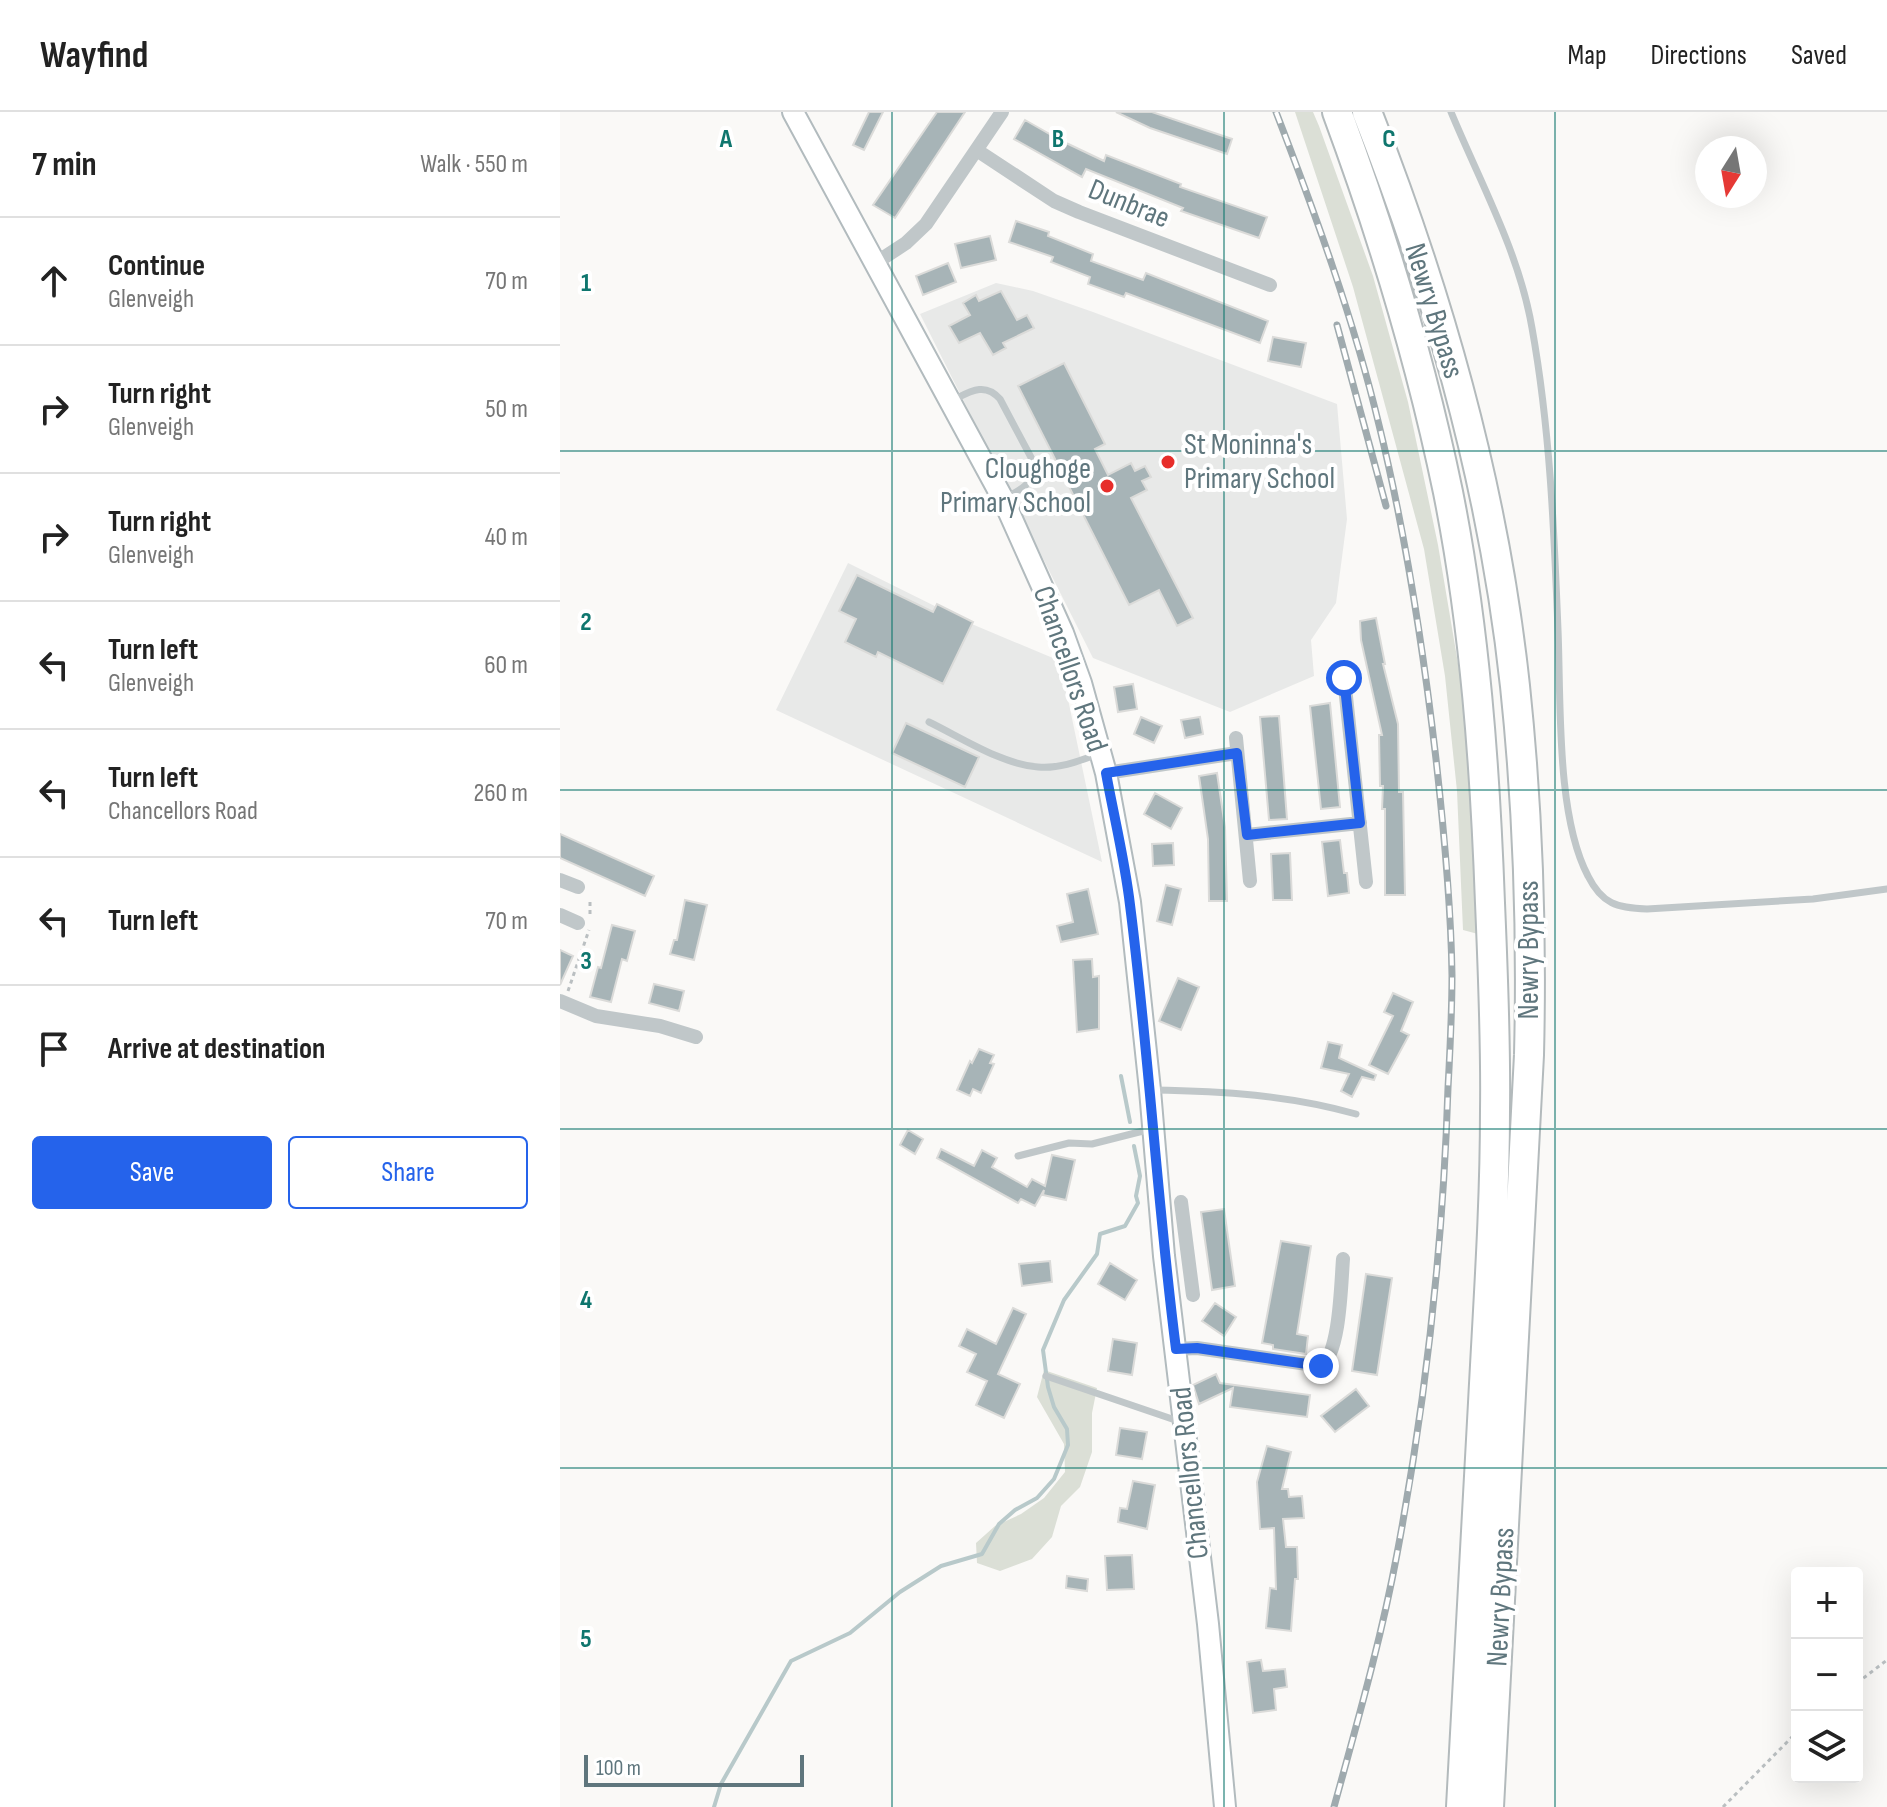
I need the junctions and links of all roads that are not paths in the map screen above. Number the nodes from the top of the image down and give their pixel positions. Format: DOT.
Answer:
graph roads {
  1 [pos="1002,112"];
  2 [pos="1337,112"];
  3 [pos="1367,112"];
  4 [pos="1451,112"];
  5 [pos="801,115"];
  6 [pos="978,151"];
  7 [pos="877,262"];
  8 [pos="1270,285"];
  9 [pos="951,401"];
  10 [pos="1003,499"];
  11 [pos="1344,678"];
  12 [pos="929,722"];
  13 [pos="1100,753"];
  14 [pos="1106,773"];
  15 [pos="1360,823"];
  16 [pos="1247,835"];
  17 [pos="1250,881"];
  18 [pos="1366,882"];
  19 [pos="561,884"];
  20 [pos="578,887"];
  21 [pos="1887,889"];
  22 [pos="560,915"];
  23 [pos="578,923"];
  24 [pos="562,1002"];
  25 [pos="696,1037"];
  26 [pos="1150,1090"];
  27 [pos="1356,1114"];
  28 [pos="1153,1129"];
  29 [pos="1018,1156"];
  30 [pos="1181,1202"];
  31 [pos="1188,1253"];
  32 [pos="1164,1256"];
  33 [pos="1343,1259"];
  34 [pos="1193,1295"];
  35 [pos="1176,1349"];
  36 [pos="1046,1376"];
  37 [pos="1185,1423"];
  38 [pos="1225,1807"];
  39 [pos="1461,1807"];
  40 [pos="1489,1807"];
  1 -- 6 [label="street"];
  2 -- 39 [label="highway, Newry Bypass"];
  3 -- 40 [label="highway, Newry Bypass"];
  4 -- 21 [label="lane"];
  5 -- 7 [label="street, Chancellors Road"];
  6 -- 7 [label="street"];
  6 -- 8 [label="street, Dunbrae"];
  7 -- 9 [label="street, Chancellors Road"];
  9 -- 10 [label="street, Chancellors Road"];
  9 -- 10 [label="lane"];
  10 -- 13 [label="street, Chancellors Road"];
  11 -- 15 [label="street"];
  12 -- 13 [label="lane"];
  13 -- 14 [label="street, Chancellors Road"];
  14 -- 16 [label="street"];
  14 -- 26 [label="street, Chancellors Road"];
  15 -- 16 [label="street"];
  15 -- 18 [label="street"];
  16 -- 17 [label="street"];
  19 -- 20 [label="street"];
  22 -- 23 [label="street"];
  24 -- 25 [label="street"];
  26 -- 27 [label="lane"];
  26 -- 28 [label="street, Chancellors Road"];
  28 -- 29 [label="lane"];
  28 -- 32 [label="street, Chancellors Road"];
  30 -- 31 [label="street"];
  31 -- 32 [label="street"];
  31 -- 34 [label="street"];
  32 -- 35 [label="street, Chancellors Road"];
  33 -- 35 [label="street"];
  35 -- 37 [label="street, Chancellors Road"];
  36 -- 37 [label="lane"];
  37 -- 38 [label="street, Chancellors Road"];
}
